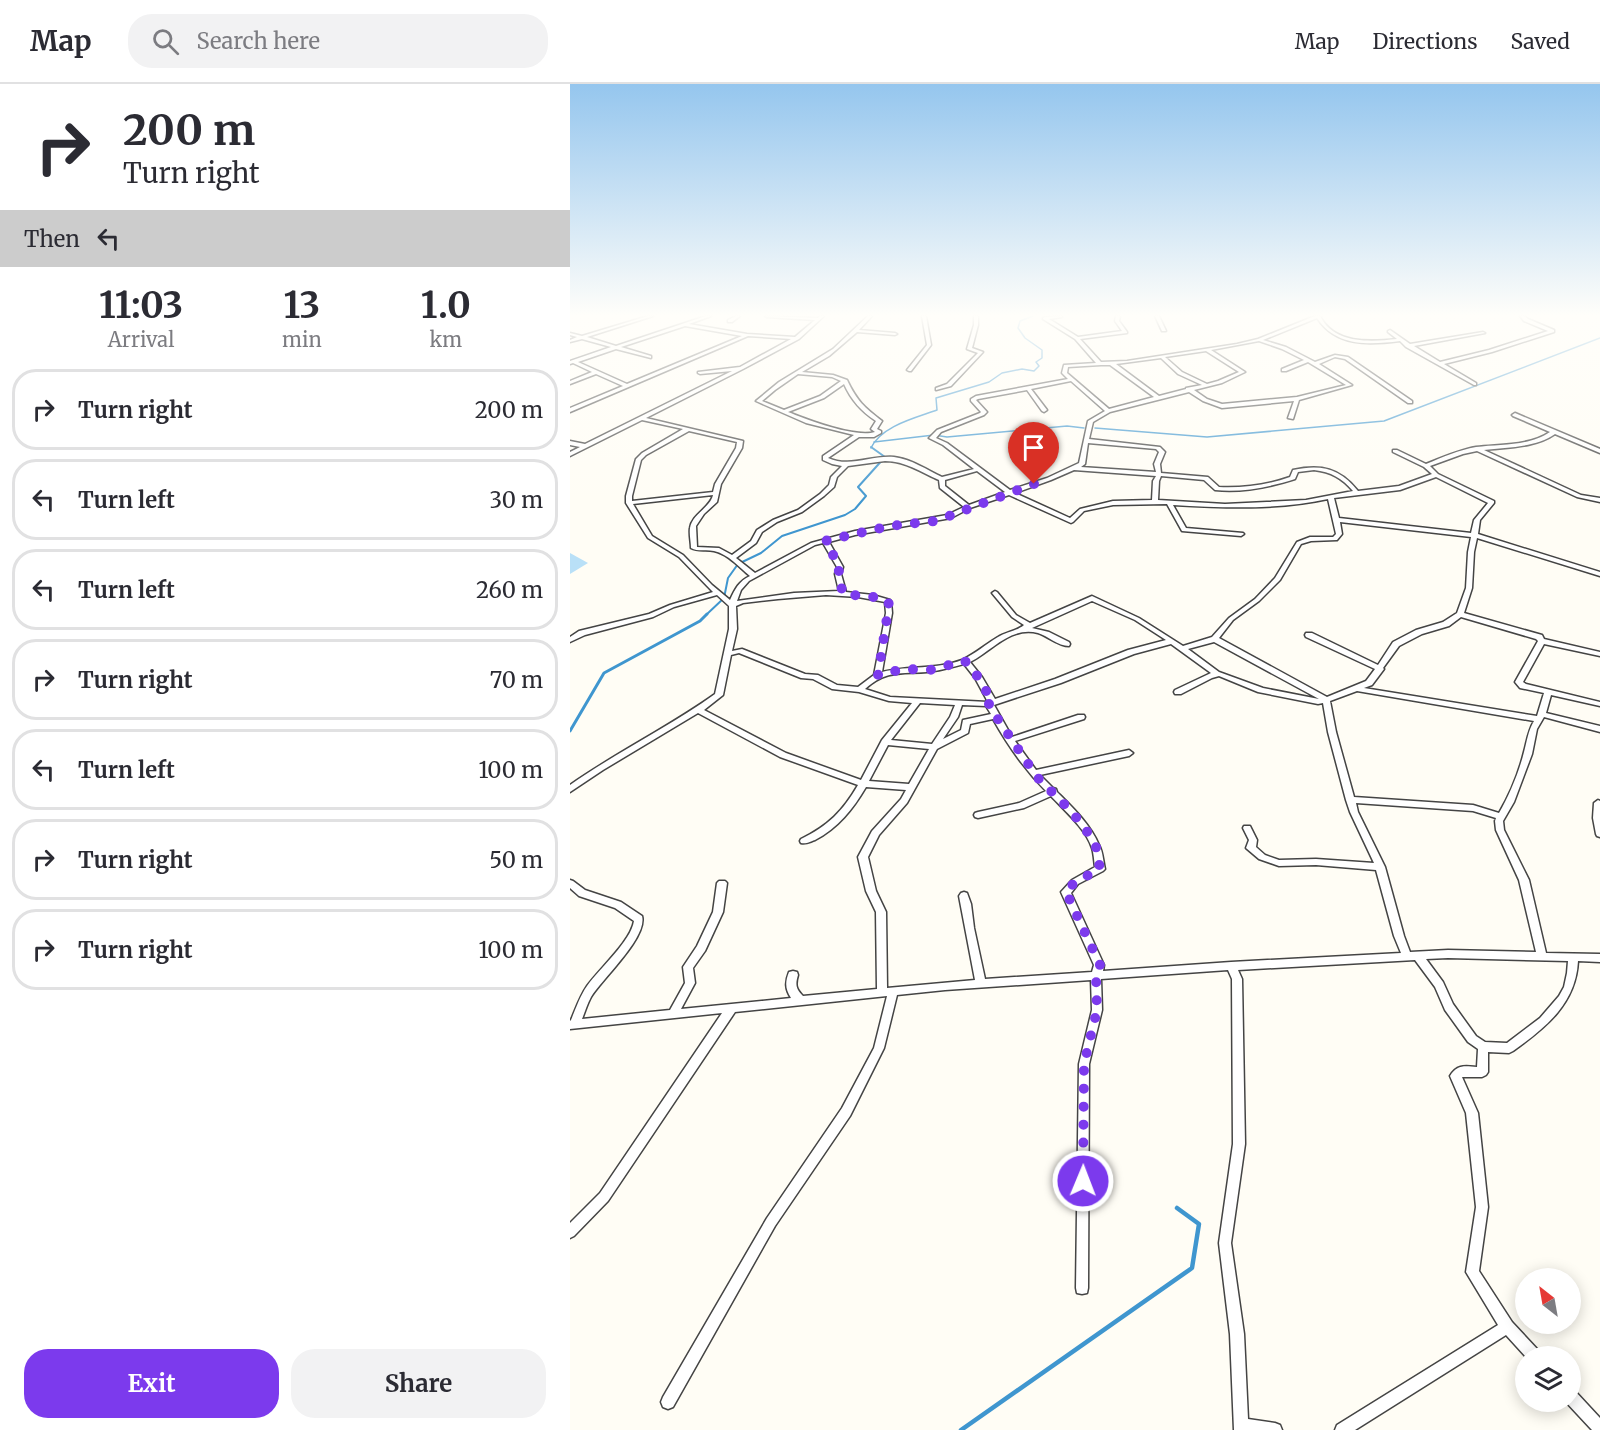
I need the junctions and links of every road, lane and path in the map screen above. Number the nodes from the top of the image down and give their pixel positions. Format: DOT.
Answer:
graph roads {
  1 [pos="611,379"];
  2 [pos="644,379"];
  3 [pos="719,379"];
  4 [pos="789,379"];
  5 [pos="840,379"];
  6 [pos="955,379"];
  7 [pos="1132,379"];
  8 [pos="1194,379"];
  9 [pos="1224,379"];
  10 [pos="1342,379"];
  11 [pos="1376,379"];
  12 [pos="1467,379"];
  13 [pos="1070,380"];
  14 [pos="845,381"];
  15 [pos="1474,384"];
  16 [pos="1206,385"];
  17 [pos="627,386"];
  18 [pos="1028,388"];
  19 [pos="938,389"];
  20 [pos="1188,389"];
  21 [pos="1157,397"];
  22 [pos="1298,399"];
  23 [pos="1410,402"];
  24 [pos="570,410"];
  25 [pos="1044,410"];
  26 [pos="785,411"];
  27 [pos="1108,411"];
  28 [pos="1515,415"];
  29 [pos="641,418"];
  30 [pos="1291,418"];
  31 [pos="688,429"];
  32 [pos="1554,432"];
  33 [pos="858,435"];
  34 [pos="1088,441"];
  35 [pos="570,443"];
  36 [pos="586,446"];
  37 [pos="1478,449"];
  38 [pos="1395,451"];
  39 [pos="1600,451"];
  40 [pos="570,454"];
  41 [pos="846,465"];
  42 [pos="1426,466"];
  43 [pos="979,469"];
  44 [pos="1069,469"];
  45 [pos="1159,475"];
  46 [pos="1436,475"];
  47 [pos="942,479"];
  48 [pos="717,493"];
  49 [pos="1010,493"];
  50 [pos="1357,493"];
  51 [pos="1331,497"];
  52 [pos="1600,500"];
  53 [pos="1155,502"];
  54 [pos="629,503"];
  55 [pos="1169,503"];
  56 [pos="968,507"];
  57 [pos="1336,520"];
  58 [pos="1241,534"];
  59 [pos="1474,535"];
  60 [pos="825,541"];
  61 [pos="732,558"];
  62 [pos="1600,574"];
  63 [pos="755,576"];
  64 [pos="717,593"];
  65 [pos="995,593"];
  66 [pos="843,594"];
  67 [pos="732,605"];
  68 [pos="1460,614"];
  69 [pos="1023,630"];
  70 [pos="1309,635"];
  71 [pos="1215,639"];
  72 [pos="570,640"];
  73 [pos="1172,640"];
  74 [pos="1542,641"];
  75 [pos="1066,644"];
  76 [pos="1184,648"];
  77 [pos="729,654"];
  78 [pos="1600,654"];
  79 [pos="965,661"];
  80 [pos="1380,669"];
  81 [pos="1217,674"];
  82 [pos="878,675"];
  83 [pos="1356,688"];
  84 [pos="860,690"];
  85 [pos="1178,692"];
  86 [pos="1548,693"];
  87 [pos="918,700"];
  88 [pos="1326,700"];
  89 [pos="959,703"];
  90 [pos="991,704"];
  91 [pos="1600,704"];
  92 [pos="698,710"];
  93 [pos="994,716"];
  94 [pos="1081,717"];
  95 [pos="1539,717"];
  96 [pos="1600,729"];
  97 [pos="1011,740"];
  98 [pos="885,742"];
  99 [pos="934,747"];
  100 [pos="1129,753"];
  101 [pos="1035,773"];
  102 [pos="865,784"];
  103 [pos="911,786"];
  104 [pos="570,789"];
  105 [pos="1053,791"];
  106 [pos="1350,800"];
  107 [pos="1598,803"];
  108 [pos="978,815"];
  109 [pos="1502,817"];
  110 [pos="1247,828"];
  111 [pos="1600,834"];
  112 [pos="804,841"];
  113 [pos="1380,867"];
  114 [pos="570,883"];
  115 [pos="722,883"];
  116 [pos="964,896"];
  117 [pos="1412,956"];
  118 [pos="1542,956"];
  119 [pos="1572,958"];
  120 [pos="1599,959"];
  121 [pos="1231,966"];
  122 [pos="793,975"];
  123 [pos="1096,977"];
  124 [pos="980,984"];
  125 [pos="888,992"];
  126 [pos="801,1001"];
  127 [pos="732,1008"];
  128 [pos="673,1015"];
  129 [pos="572,1025"];
  130 [pos="1483,1047"];
  131 [pos="570,1232"];
  132 [pos="1083,1288"];
  133 [pos="1508,1326"];
  134 [pos="1525,1346"];
  135 [pos="668,1402"];
  136 [pos="1581,1408"];
  137 [pos="1241,1428"];
  138 [pos="1600,1428"];
  139 [pos="1275,1430"];
  140 [pos="1343,1430"];
  1 -- 17 [label="street"];
  2 -- 17 [label="street"];
  3 -- 29 [label="street"];
  4 -- 26 [label="street"];
  5 -- 14 [label="street"];
  6 -- 19 [label="street"];
  7 -- 21 [label="street"];
  8 -- 16 [label="street"];
  9 -- 16 [label="street"];
  10 -- 22 [label="street"];
  11 -- 23 [label="street"];
  12 -- 15 [label="street"];
  13 -- 18 [label="street"];
  13 -- 27 [label="street"];
  14 -- 26 [label="street"];
  14 -- 33 [label="street"];
  16 -- 20 [label="street"];
  17 -- 24 [label="street"];
  18 -- 25 [label="street"];
  18 -- 43 [label="street"];
  20 -- 21 [label="street"];
  20 -- 22 [label="street"];
  21 -- 27 [label="street"];
  22 -- 30 [label="street"];
  26 -- 33 [label="street"];
  27 -- 34 [label="street"];
  28 -- 32 [label="street"];
  29 -- 31 [label="street"];
  29 -- 36 [label="street"];
  31 -- 48 [label="street"];
  31 -- 54 [label="street"];
  32 -- 37 [label="street"];
  32 -- 39 [label="street"];
  33 -- 41 [label="street"];
  34 -- 44 [label="street"];
  34 -- 45 [label="street"];
  35 -- 36 [label="street"];
  36 -- 40 [label="street"];
  37 -- 42 [label="street"];
  37 -- 52 [label="street"];
  38 -- 42 [label="street"];
  41 -- 47 [label="street"];
  41 -- 61 [label="street"];
  42 -- 46 [label="street"];
  43 -- 47 [label="street"];
  43 -- 49 [label="street"];
  44 -- 45 [label="street"];
  44 -- 49 [label="street"];
  45 -- 50 [label="street"];
  45 -- 53 [label="street"];
  46 -- 50 [label="street"];
  46 -- 59 [label="street"];
  47 -- 56 [label="street"];
  48 -- 54 [label="street"];
  48 -- 61 [label="street"];
  49 -- 53 [label="street"];
  49 -- 56 [label="street"];
  50 -- 51 [label="street"];
  51 -- 55 [label="street"];
  51 -- 57 [label="street"];
  53 -- 55 [label="street"];
  54 -- 64 [label="street"];
  55 -- 58 [label="street"];
  56 -- 60 [label="street"];
  57 -- 59 [label="street"];
  57 -- 71 [label="street"];
  59 -- 62 [label="street"];
  59 -- 68 [label="street"];
  60 -- 63 [label="street"];
  60 -- 66 [label="street"];
  61 -- 63 [label="street"];
  63 -- 67 [label="street"];
  64 -- 67 [label="street"];
  64 -- 72 [label="street"];
  65 -- 69 [label="street"];
  66 -- 67 [label="street"];
  66 -- 82 [label="street"];
  67 -- 77 [label="street"];
  68 -- 74 [label="street"];
  68 -- 80 [label="street"];
  69 -- 73 [label="street"];
  69 -- 75 [label="street"];
  69 -- 79 [label="street"];
  70 -- 80 [label="street"];
  71 -- 76 [label="street"];
  71 -- 88 [label="street"];
  73 -- 76 [label="street"];
  73 -- 90 [label="street"];
  74 -- 78 [label="street"];
  74 -- 86 [label="street"];
  76 -- 81 [label="street"];
  77 -- 84 [label="street"];
  77 -- 92 [label="street"];
  79 -- 82 [label="street"];
  79 -- 90 [label="street"];
  80 -- 83 [label="street"];
  81 -- 85 [label="street"];
  81 -- 88 [label="street"];
  82 -- 84 [label="street"];
  83 -- 88 [label="street"];
  83 -- 95 [label="street"];
  84 -- 87 [label="street"];
  86 -- 91 [label="street"];
  86 -- 95 [label="street"];
  87 -- 89 [label="street"];
  87 -- 98 [label="street"];
  88 -- 106 [label="street"];
  89 -- 90 [label="street"];
  89 -- 99 [label="street"];
  90 -- 93 [label="street"];
  92 -- 102 [label="street"];
  92 -- 104 [label="street"];
  93 -- 97 [label="street"];
  93 -- 99 [label="street"];
  94 -- 97 [label="street"];
  95 -- 96 [label="street"];
  95 -- 109 [label="street"];
  97 -- 101 [label="street"];
  98 -- 99 [label="street"];
  98 -- 102 [label="street"];
  99 -- 103 [label="street"];
  100 -- 101 [label="street"];
  101 -- 105 [label="street"];
  102 -- 103 [label="street"];
  102 -- 112 [label="street"];
  103 -- 125 [label="street"];
  105 -- 108 [label="street"];
  105 -- 123 [label="street"];
  106 -- 109 [label="street"];
  106 -- 113 [label="street"];
  107 -- 111 [label="street"];
  109 -- 118 [label="street"];
  110 -- 113 [label="street"];
  113 -- 117 [label="street"];
  114 -- 129 [label="street"];
  115 -- 128 [label="street"];
  116 -- 124 [label="street"];
  117 -- 118 [label="street"];
  117 -- 121 [label="street"];
  117 -- 130 [label="street"];
  118 -- 119 [label="street"];
  119 -- 120 [label="street"];
  119 -- 130 [label="street"];
  121 -- 123 [label="street"];
  121 -- 137 [label="street"];
  122 -- 126 [label="street"];
  123 -- 124 [label="street"];
  123 -- 132 [label="street"];
  124 -- 125 [label="street"];
  125 -- 126 [label="street"];
  125 -- 135 [label="street"];
  126 -- 127 [label="street"];
  127 -- 128 [label="street"];
  127 -- 131 [label="street"];
  128 -- 129 [label="street"];
  130 -- 133 [label="street"];
  133 -- 134 [label="street"];
  133 -- 140 [label="street"];
  136 -- 138 [label="street"];
  137 -- 139 [label="street"];
}
